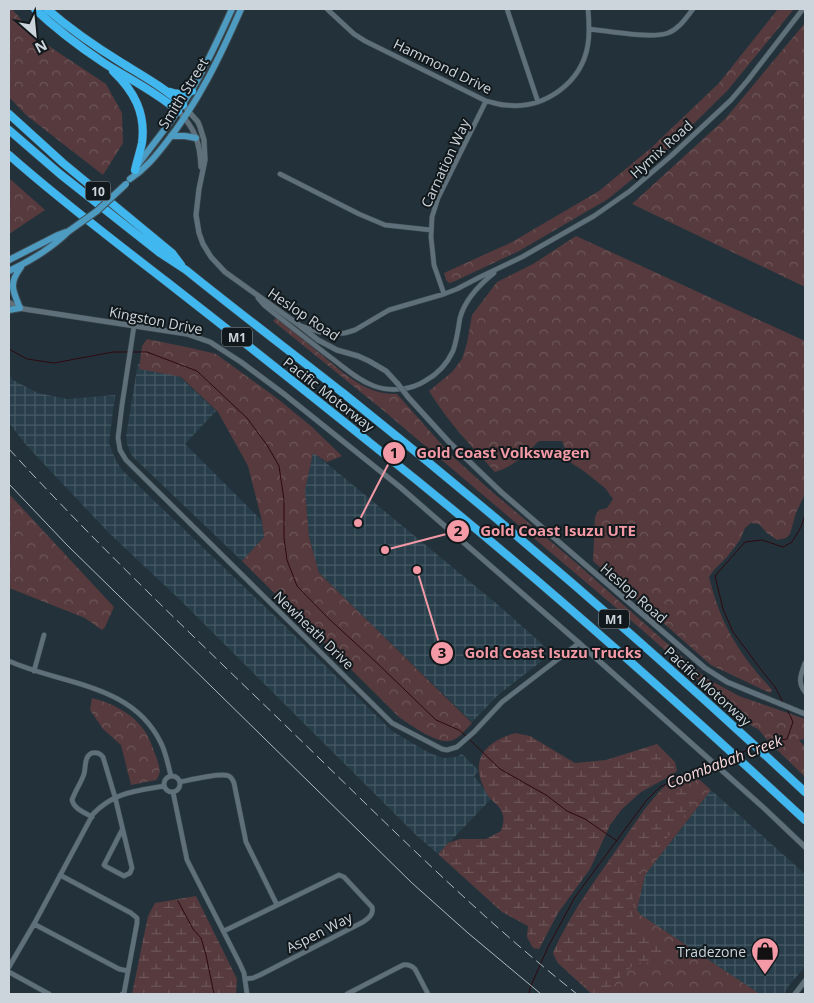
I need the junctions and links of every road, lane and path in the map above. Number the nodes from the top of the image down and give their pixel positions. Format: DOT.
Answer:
graph roads {
  1 [pos="35,9"];
  2 [pos="47,9"];
  3 [pos="232,9"];
  4 [pos="241,9"];
  5 [pos="327,9"];
  6 [pos="507,9"];
  7 [pos="588,9"];
  8 [pos="693,9"];
  9 [pos="803,9"];
  10 [pos="589,29"];
  11 [pos="105,63"];
  12 [pos="161,88"];
  13 [pos="192,91"];
  14 [pos="486,101"];
  15 [pos="538,102"];
  16 [pos="180,108"];
  17 [pos="189,112"];
  18 [pos="9,114"];
  19 [pos="185,118"];
  20 [pos="9,130"];
  21 [pos="172,136"];
  22 [pos="196,138"];
  23 [pos="9,155"];
  24 [pos="135,170"];
  25 [pos="202,172"];
  26 [pos="280,174"];
  27 [pos="128,182"];
  28 [pos="431,230"];
  29 [pos="70,231"];
  30 [pos="9,260"];
  31 [pos="23,264"];
  32 [pos="501,268"];
  33 [pos="186,270"];
  34 [pos="9,271"];
  35 [pos="256,294"];
  36 [pos="444,294"];
  37 [pos="9,302"];
  38 [pos="20,308"];
  39 [pos="9,310"];
  40 [pos="299,325"];
  41 [pos="134,326"];
  42 [pos="44,635"];
  43 [pos="579,643"];
  44 [pos="9,661"];
  45 [pos="805,663"];
  46 [pos="34,671"];
  47 [pos="805,692"];
  48 [pos="803,713"];
  49 [pos="171,776"];
  50 [pos="180,782"];
  51 [pos="164,786"];
  52 [pos="173,792"];
  53 [pos="805,792"];
  54 [pos="115,797"];
  55 [pos="92,817"];
  56 [pos="805,820"];
  57 [pos="122,830"];
  58 [pos="805,847"];
  59 [pos="60,876"];
  60 [pos="277,905"];
  61 [pos="34,924"];
  62 [pos="224,931"];
  63 [pos="9,967"];
  64 [pos="9,972"];
  65 [pos="128,972"];
  66 [pos="245,979"];
  67 [pos="805,981"];
  68 [pos="49,994"];
  69 [pos="122,994"];
  70 [pos="247,994"];
  71 [pos="347,994"];
  72 [pos="428,994"];
  73 [pos="795,994"];
  1 -- 11 [label="highway"];
  2 -- 12 [label="highway"];
  3 -- 13 [label="main road, Smith Street"];
  4 -- 17 [label="main road, Smith Street"];
  5 -- 14 [label="street, Hammond Drive"];
  6 -- 15 [label="street"];
  7 -- 10 [label="street, Hammond Drive"];
  8 -- 10 [label="street"];
  9 -- 32 [label="street, Hymix Road"];
  10 -- 15 [label="street, Hammond Drive"];
  11 -- 16 [label="highway"];
  11 -- 24 [label="highway"];
  12 -- 13 [label="highway"];
  12 -- 16 [label="highway"];
  13 -- 16 [label="main road, Smith Street"];
  14 -- 15 [label="street, Hammond Drive"];
  14 -- 28 [label="street, Carnation Way"];
  16 -- 17 [label="street, Heslop Road"];
  16 -- 19 [label="street, Heslop Road"];
  16 -- 24 [label="main road, Smith Street"];
  17 -- 19 [label="main road, Smith Street"];
  17 -- 25 [label="street, Heslop Road"];
  18 -- 33 [label="highway, 10"];
  19 -- 21 [label="main road, Smith Street"];
  19 -- 22 [label="street, Heslop Road"];
  20 -- 33 [label="highway, Pacific Motorway / M1"];
  21 -- 22 [label="main road"];
  21 -- 27 [label="main road, Smith Street"];
  22 -- 25 [label="street, Heslop Road"];
  23 -- 56 [label="highway, Pacific Motorway / M1"];
  24 -- 27 [label="main road, Smith Street"];
  25 -- 35 [label="street, Heslop Road"];
  26 -- 28 [label="street"];
  27 -- 29 [label="main road, Smith Street, bridge"];
  28 -- 36 [label="street, Carnation Way"];
  29 -- 30 [label="main road, Smith Street"];
  29 -- 31 [label="main road, Smith Street"];
  31 -- 34 [label="main road, Smith Street"];
  31 -- 38 [label="main road"];
  32 -- 35 [label="street, Hymix Road"];
  32 -- 36 [label="street, Hymix Road"];
  33 -- 53 [label="highway, Pacific Motorway / M1"];
  35 -- 40 [label="street, Heslop Road"];
  36 -- 40 [label="street, Hymix Road"];
  37 -- 38 [label="street, Kingston Drive"];
  38 -- 39 [label="main road"];
  38 -- 41 [label="street, Kingston Drive"];
  40 -- 48 [label="street, Heslop Road, bridge"];
  41 -- 43 [label="street, Kingston Drive"];
  41 -- 43 [label="street, Newheath Drive"];
  42 -- 46 [label="street"];
  43 -- 58 [label="street, Kingston Drive"];
  44 -- 46 [label="street"];
  45 -- 47 [label="street"];
  46 -- 49 [label="street"];
  49 -- 50 [label="street"];
  49 -- 51 [label="street"];
  50 -- 52 [label="street"];
  50 -- 60 [label="street"];
  51 -- 52 [label="street"];
  51 -- 54 [label="street"];
  52 -- 62 [label="street"];
  54 -- 55 [label="street"];
  54 -- 55 [label="street"];
  54 -- 57 [label="street"];
  55 -- 59 [label="street"];
  57 -- 57 [label="street"];
  59 -- 61 [label="street"];
  59 -- 65 [label="street"];
  60 -- 62 [label="street, Aspen Way"];
  60 -- 66 [label="street, Aspen Way"];
  61 -- 63 [label="street"];
  61 -- 65 [label="street"];
  62 -- 66 [label="street"];
  64 -- 68 [label="street"];
  65 -- 69 [label="street"];
  66 -- 70 [label="street"];
  67 -- 73 [label="street"];
  71 -- 72 [label="street"];
}
